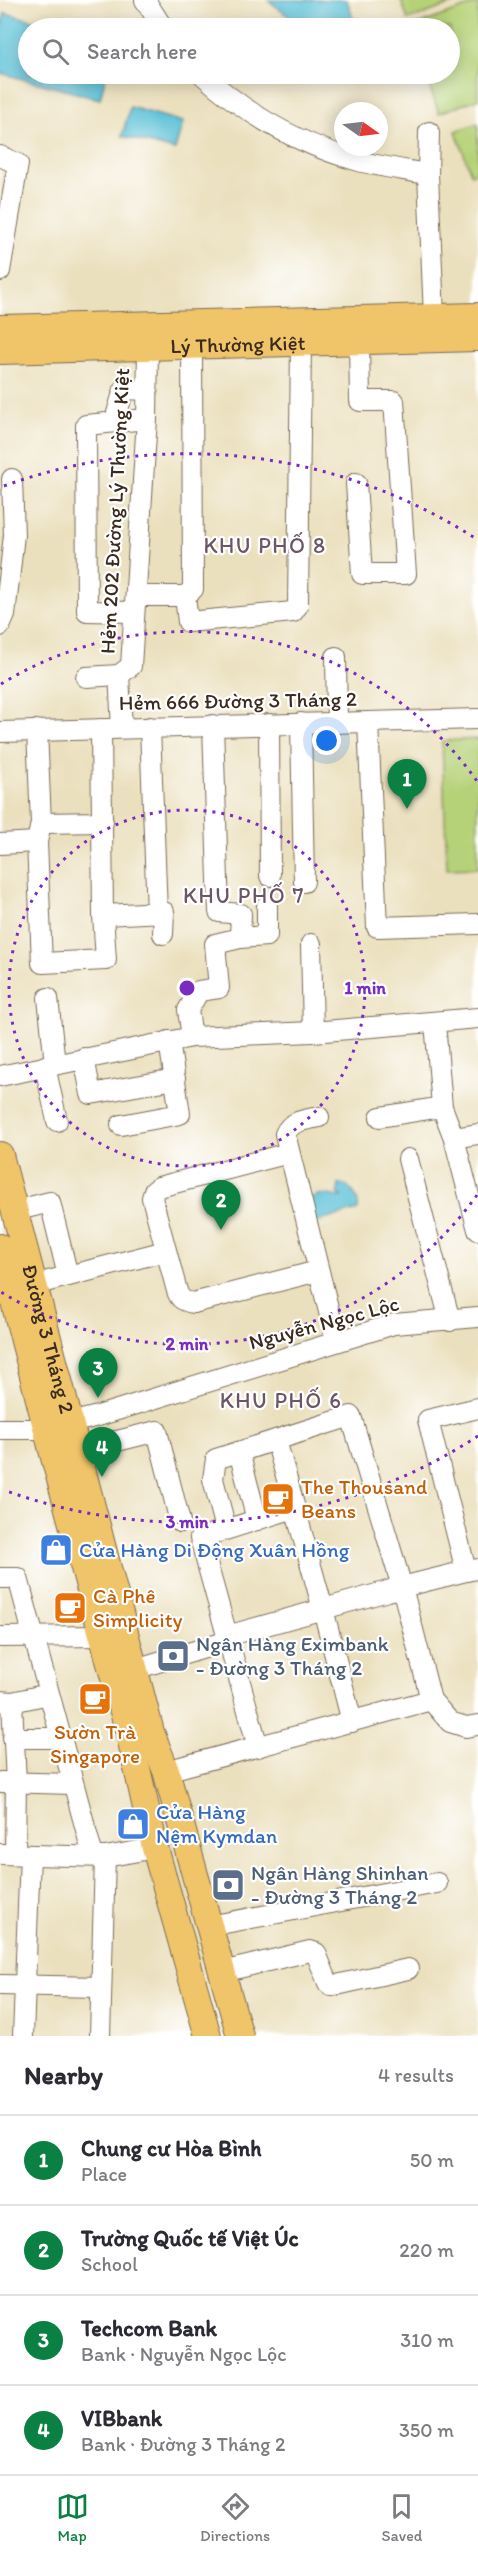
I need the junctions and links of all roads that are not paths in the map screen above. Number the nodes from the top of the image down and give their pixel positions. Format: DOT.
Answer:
graph roads {
  1 [pos="145,0"];
  2 [pos="157,18"];
  3 [pos="213,84"];
  4 [pos="429,132"];
  5 [pos="0,156"];
  6 [pos="428,174"];
  7 [pos="0,271"];
  8 [pos="478,316"];
  9 [pos="434,317"];
  10 [pos="0,328"];
  11 [pos="478,338"];
  12 [pos="359,341"];
  13 [pos="301,343"];
  14 [pos="148,346"];
  15 [pos="192,346"];
  16 [pos="0,351"];
  17 [pos="147,390"];
  18 [pos="147,418"];
  19 [pos="115,420"];
  20 [pos="12,479"];
  21 [pos="356,483"];
  22 [pos="185,596"];
  23 [pos="134,604"];
  24 [pos="0,626"];
  25 [pos="336,657"];
  26 [pos="119,675"];
  27 [pos="86,677"];
  28 [pos="478,719"];
  29 [pos="368,722"];
  30 [pos="301,723"];
  31 [pos="337,723"];
  32 [pos="269,724"];
  33 [pos="213,726"];
  34 [pos="150,727"];
  35 [pos="122,728"];
  36 [pos="101,729"];
  37 [pos="37,730"];
  38 [pos="0,732"];
  39 [pos="103,822"];
  40 [pos="39,832"];
  41 [pos="0,844"];
  42 [pos="270,876"];
  43 [pos="304,882"];
  44 [pos="267,905"];
  45 [pos="158,913"];
  46 [pos="103,915"];
  47 [pos="478,924"];
  48 [pos="163,934"];
  49 [pos="240,938"];
  50 [pos="311,944"];
  51 [pos="48,998"];
  52 [pos="478,1018"];
  53 [pos="435,1022"];
  54 [pos="313,1032"];
  55 [pos="192,1037"];
  56 [pos="169,1041"];
  57 [pos="84,1058"];
  58 [pos="50,1065"];
  59 [pos="0,1076"];
  60 [pos="175,1079"];
  61 [pos="442,1107"];
  62 [pos="319,1117"];
  63 [pos="380,1117"];
  64 [pos="57,1121"];
  65 [pos="120,1125"];
  66 [pos="478,1134"];
  67 [pos="454,1138"];
  68 [pos="289,1153"];
  69 [pos="0,1155"];
  70 [pos="408,1159"];
  71 [pos="14,1211"];
  72 [pos="477,1220"];
  73 [pos="0,1246"];
  74 [pos="166,1251"];
  75 [pos="318,1271"];
  76 [pos="68,1276"];
  77 [pos="15,1288"];
  78 [pos="478,1317"];
  79 [pos="450,1321"];
  80 [pos="336,1340"];
  81 [pos="478,1408"];
  82 [pos="58,1426"];
  83 [pos="0,1428"];
  84 [pos="276,1440"];
  85 [pos="77,1451"];
  86 [pos="239,1452"];
  87 [pos="294,1508"];
  88 [pos="257,1520"];
  89 [pos="180,1522"];
  90 [pos="226,1529"];
  91 [pos="472,1570"];
  92 [pos="0,1578"];
  93 [pos="402,1587"];
  94 [pos="323,1609"];
  95 [pos="103,1636"];
  96 [pos="0,1637"];
  97 [pos="34,1637"];
  98 [pos="228,1639"];
  99 [pos="135,1669"];
  100 [pos="49,1694"];
  101 [pos="431,1700"];
  102 [pos="6,1702"];
  103 [pos="352,1722"];
  104 [pos="478,1725"];
  105 [pos="141,1735"];
  106 [pos="13,1738"];
  107 [pos="61,1738"];
  108 [pos="258,1747"];
  109 [pos="172,1770"];
  110 [pos="8,1782"];
  111 [pos="73,1784"];
  112 [pos="155,1848"];
  113 [pos="15,1854"];
  114 [pos="99,1857"];
  115 [pos="437,1883"];
  116 [pos="214,1925"];
  117 [pos="408,1969"];
  118 [pos="227,1971"];
  119 [pos="0,1985"];
  120 [pos="25,1986"];
  121 [pos="101,1987"];
  122 [pos="206,2031"];
  123 [pos="23,2036"];
  124 [pos="100,2036"];
  125 [pos="240,2036"];
  126 [pos="250,2036"];
  1 -- 2 [label="street"];
  3 -- 6 [label="street"];
  4 -- 6 [label="street"];
  5 -- 7 [label="street"];
  6 -- 9 [label="street"];
  8 -- 9 [label="main road, Lý Thường Kiệt"];
  9 -- 10 [label="main road, Lý Thường Kiệt"];
  11 -- 12 [label="main road, Lý Thường Kiệt"];
  12 -- 13 [label="main road, Lý Thường Kiệt"];
  12 -- 21 [label="street"];
  13 -- 15 [label="main road, Lý Thường Kiệt"];
  13 -- 22 [label="street"];
  14 -- 15 [label="main road, Lý Thường Kiệt"];
  14 -- 16 [label="main road, Lý Thường Kiệt"];
  14 -- 17 [label="street, Hẻm 202 Đường Lý Thường Kiệt"];
  15 -- 22 [label="street"];
  17 -- 18 [label="street, Hẻm 202 Đường Lý Thường Kiệt"];
  17 -- 19 [label="street"];
  18 -- 19 [label="street"];
  18 -- 23 [label="street, Hẻm 202 Đường Lý Thường Kiệt"];
  19 -- 23 [label="street"];
  20 -- 24 [label="street"];
  22 -- 23 [label="street"];
  23 -- 26 [label="street, Hẻm 202 Đường Lý Thường Kiệt"];
  25 -- 31 [label="street"];
  26 -- 27 [label="street, Hẻm 202 Đường Lý Thường Kiệt"];
  26 -- 35 [label="street"];
  28 -- 29 [label="street, Hẻm 666 Đường 3 Tháng 2"];
  29 -- 31 [label="street, Hẻm 666 Đường 3 Tháng 2"];
  29 -- 47 [label="street"];
  30 -- 31 [label="street, Hẻm 666 Đường 3 Tháng 2"];
  30 -- 32 [label="street, Hẻm 666 Đường 3 Tháng 2"];
  30 -- 43 [label="street"];
  32 -- 33 [label="street, Hẻm 666 Đường 3 Tháng 2"];
  32 -- 42 [label="street"];
  33 -- 34 [label="street, Hẻm 666 Đường 3 Tháng 2"];
  33 -- 49 [label="street"];
  34 -- 35 [label="street, Hẻm 666 Đường 3 Tháng 2"];
  34 -- 45 [label="street"];
  35 -- 36 [label="street, Hẻm 666 Đường 3 Tháng 2"];
  36 -- 37 [label="street, Hẻm 666 Đường 3 Tháng 2"];
  36 -- 39 [label="street"];
  37 -- 38 [label="street, Hẻm 666 Đường 3 Tháng 2"];
  37 -- 40 [label="street"];
  39 -- 40 [label="street"];
  39 -- 46 [label="street"];
  40 -- 41 [label="street"];
  40 -- 46 [label="street"];
  44 -- 49 [label="street"];
  45 -- 46 [label="street"];
  45 -- 48 [label="street"];
  49 -- 55 [label="street"];
  50 -- 54 [label="street"];
  51 -- 58 [label="street"];
  52 -- 53 [label="street"];
  53 -- 54 [label="street"];
  53 -- 61 [label="street"];
  54 -- 55 [label="street"];
  55 -- 56 [label="street"];
  56 -- 57 [label="street"];
  56 -- 60 [label="street"];
  57 -- 58 [label="street"];
  57 -- 60 [label="street"];
  58 -- 59 [label="street"];
  58 -- 64 [label="street"];
  60 -- 65 [label="street"];
  61 -- 63 [label="street"];
  61 -- 67 [label="street"];
  62 -- 68 [label="street"];
  66 -- 67 [label="street"];
  67 -- 72 [label="street"];
  68 -- 74 [label="street"];
  68 -- 75 [label="street"];
  69 -- 71 [label="main road, Đường 3 Tháng 2"];
  70 -- 79 [label="street"];
  71 -- 76 [label="street"];
  71 -- 77 [label="main road, Đường 3 Tháng 2"];
  73 -- 77 [label="main road, Đường 3 Tháng 2"];
  74 -- 75 [label="street"];
  74 -- 76 [label="street"];
  75 -- 80 [label="street"];
  76 -- 77 [label="street"];
  77 -- 82 [label="main road, Đường 3 Tháng 2"];
  78 -- 79 [label="street, Nguyễn Ngọc Lộc"];
  79 -- 80 [label="street, Nguyễn Ngọc Lộc"];
  80 -- 82 [label="street, Nguyễn Ngọc Lộc"];
  81 -- 91 [label="street"];
  82 -- 83 [label="street, Nguyễn Ngọc Lộc"];
  82 -- 85 [label="main road, Đường 3 Tháng 2"];
  82 -- 95 [label="main road, Đường 3 Tháng 2"];
  84 -- 86 [label="street"];
  84 -- 87 [label="street"];
  84 -- 93 [label="street"];
  85 -- 89 [label="street"];
  85 -- 99 [label="main road, Đường 3 Tháng 2"];
  86 -- 88 [label="street"];
  86 -- 90 [label="street"];
  87 -- 88 [label="street"];
  87 -- 94 [label="street"];
  88 -- 90 [label="street"];
  90 -- 98 [label="street"];
  91 -- 93 [label="street"];
  92 -- 97 [label="street"];
  93 -- 94 [label="street"];
  93 -- 101 [label="street"];
  94 -- 98 [label="street"];
  94 -- 103 [label="street"];
  95 -- 97 [label="street"];
  95 -- 105 [label="main road, Đường 3 Tháng 2"];
  96 -- 97 [label="street"];
  97 -- 100 [label="street"];
  98 -- 99 [label="street"];
  98 -- 108 [label="street"];
  99 -- 105 [label="main road, Đường 3 Tháng 2"];
  100 -- 102 [label="street"];
  100 -- 107 [label="street"];
  101 -- 103 [label="street"];
  101 -- 104 [label="street"];
  102 -- 106 [label="street"];
  103 -- 108 [label="street"];
  105 -- 109 [label="main road, Đường 3 Tháng 2"];
  105 -- 112 [label="main road, Đường 3 Tháng 2"];
  105 -- 122 [label="main road, Đường 3 Tháng 2"];
  106 -- 107 [label="street"];
  106 -- 110 [label="street"];
  107 -- 111 [label="street"];
  108 -- 109 [label="street"];
  109 -- 116 [label="main road, Đường 3 Tháng 2"];
  110 -- 111 [label="street"];
  110 -- 113 [label="street"];
  111 -- 114 [label="street"];
  112 -- 114 [label="street"];
  112 -- 122 [label="main road, Đường 3 Tháng 2"];
  113 -- 114 [label="street"];
  113 -- 120 [label="street"];
  114 -- 121 [label="street"];
  115 -- 116 [label="street"];
  116 -- 118 [label="main road, Đường 3 Tháng 2"];
  117 -- 118 [label="street"];
  118 -- 125 [label="main road, Đường 3 Tháng 2"];
  118 -- 126 [label="main road, Đường 3 Tháng 2"];
  119 -- 120 [label="street"];
  120 -- 121 [label="street"];
  120 -- 123 [label="street"];
  121 -- 124 [label="street"];
}
